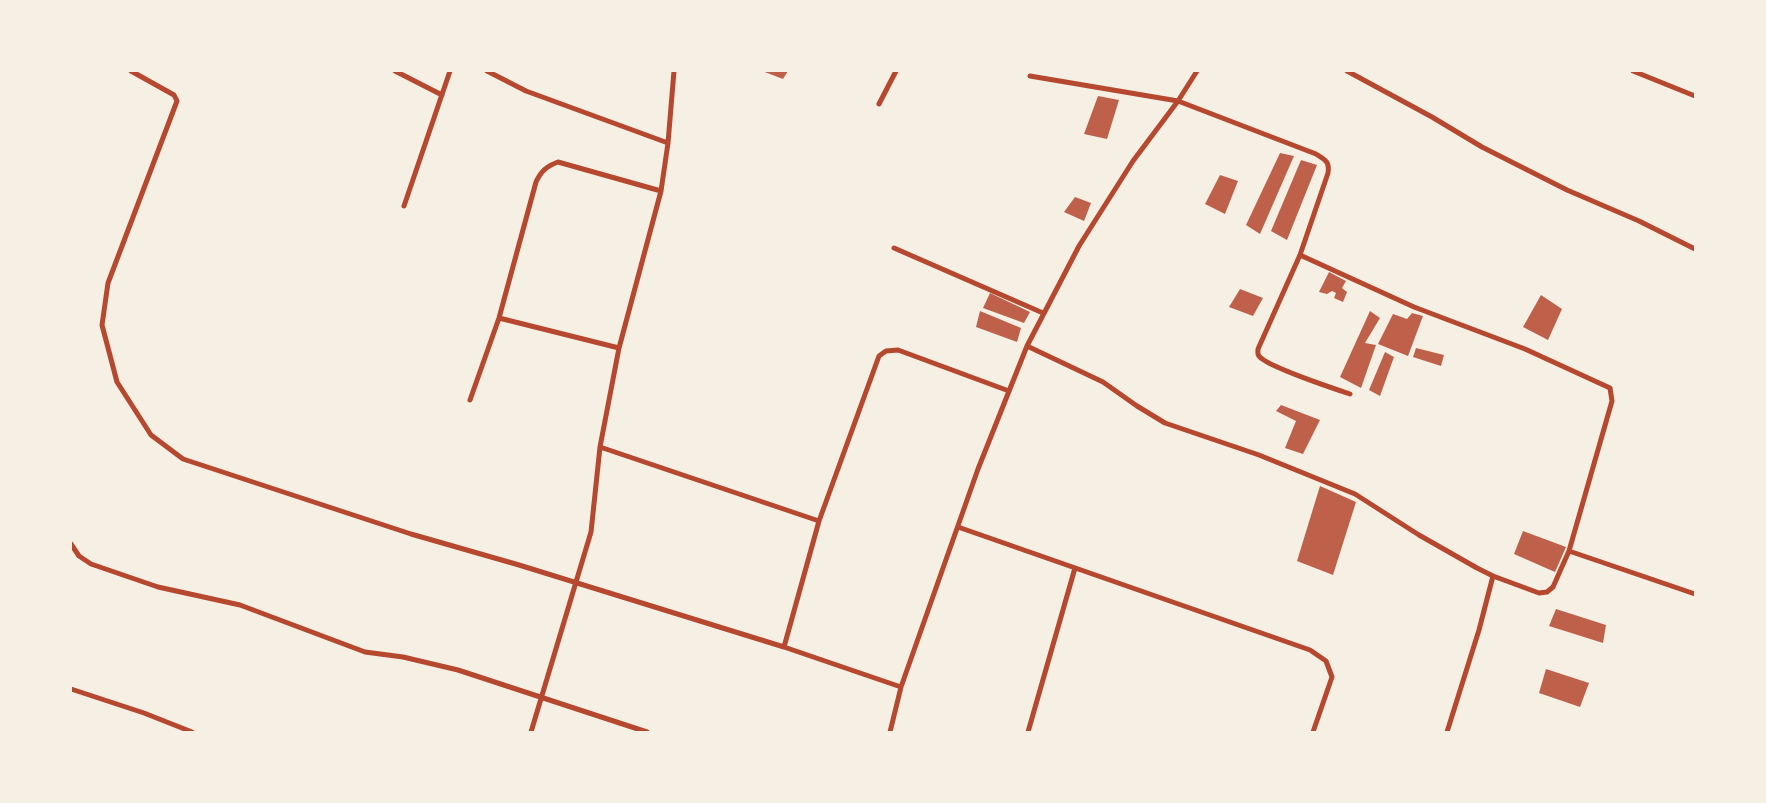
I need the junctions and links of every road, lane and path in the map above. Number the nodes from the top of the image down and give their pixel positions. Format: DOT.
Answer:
graph roads {
  1 [pos="131,71"];
  2 [pos="394,71"];
  3 [pos="450,71"];
  4 [pos="487,71"];
  5 [pos="674,71"];
  6 [pos="896,71"];
  7 [pos="1196,71"];
  8 [pos="1347,71"];
  9 [pos="1634,71"];
  10 [pos="1030,76"];
  11 [pos="442,95"];
  12 [pos="1695,96"];
  13 [pos="1178,101"];
  14 [pos="879,104"];
  15 [pos="668,143"];
  16 [pos="661,191"];
  17 [pos="404,206"];
  18 [pos="894,248"];
  19 [pos="1695,249"];
  20 [pos="1300,255"];
  21 [pos="1043,313"];
  22 [pos="499,318"];
  23 [pos="1027,346"];
  24 [pos="619,348"];
  25 [pos="1009,391"];
  26 [pos="1350,394"];
  27 [pos="470,400"];
  28 [pos="600,447"];
  29 [pos="819,521"];
  30 [pos="958,527"];
  31 [pos="71,544"];
  32 [pos="1569,551"];
  33 [pos="1075,568"];
  34 [pos="1492,576"];
  35 [pos="575,583"];
  36 [pos="1695,594"];
  37 [pos="784,647"];
  38 [pos="901,687"];
  39 [pos="71,689"];
  40 [pos="541,698"];
  41 [pos="192,732"];
  42 [pos="531,732"];
  43 [pos="646,732"];
  44 [pos="890,732"];
  45 [pos="1028,732"];
  46 [pos="1313,732"];
  47 [pos="1447,732"];
  1 -- 35 [label="street"];
  2 -- 11 [label="street"];
  3 -- 11 [label="street"];
  4 -- 15 [label="street"];
  5 -- 15 [label="street"];
  6 -- 14 [label="street"];
  7 -- 13 [label="street"];
  8 -- 19 [label="street"];
  9 -- 12 [label="street"];
  10 -- 13 [label="street"];
  11 -- 17 [label="street"];
  13 -- 20 [label="street"];
  13 -- 21 [label="street"];
  15 -- 16 [label="street"];
  16 -- 22 [label="street"];
  16 -- 24 [label="street"];
  18 -- 21 [label="street"];
  20 -- 26 [label="street"];
  20 -- 32 [label="street"];
  21 -- 23 [label="street"];
  22 -- 24 [label="street"];
  22 -- 27 [label="street"];
  23 -- 25 [label="street"];
  23 -- 34 [label="street"];
  24 -- 28 [label="street"];
  25 -- 29 [label="street"];
  25 -- 30 [label="street"];
  28 -- 29 [label="street"];
  28 -- 35 [label="street"];
  29 -- 37 [label="street"];
  30 -- 33 [label="street"];
  30 -- 38 [label="street"];
  31 -- 40 [label="street"];
  32 -- 34 [label="street"];
  32 -- 36 [label="street"];
  33 -- 45 [label="street"];
  33 -- 46 [label="street"];
  34 -- 47 [label="street"];
  35 -- 37 [label="street"];
  35 -- 40 [label="street"];
  37 -- 38 [label="street"];
  38 -- 44 [label="street"];
  39 -- 41 [label="street"];
  40 -- 42 [label="street"];
  40 -- 43 [label="street"];
}
